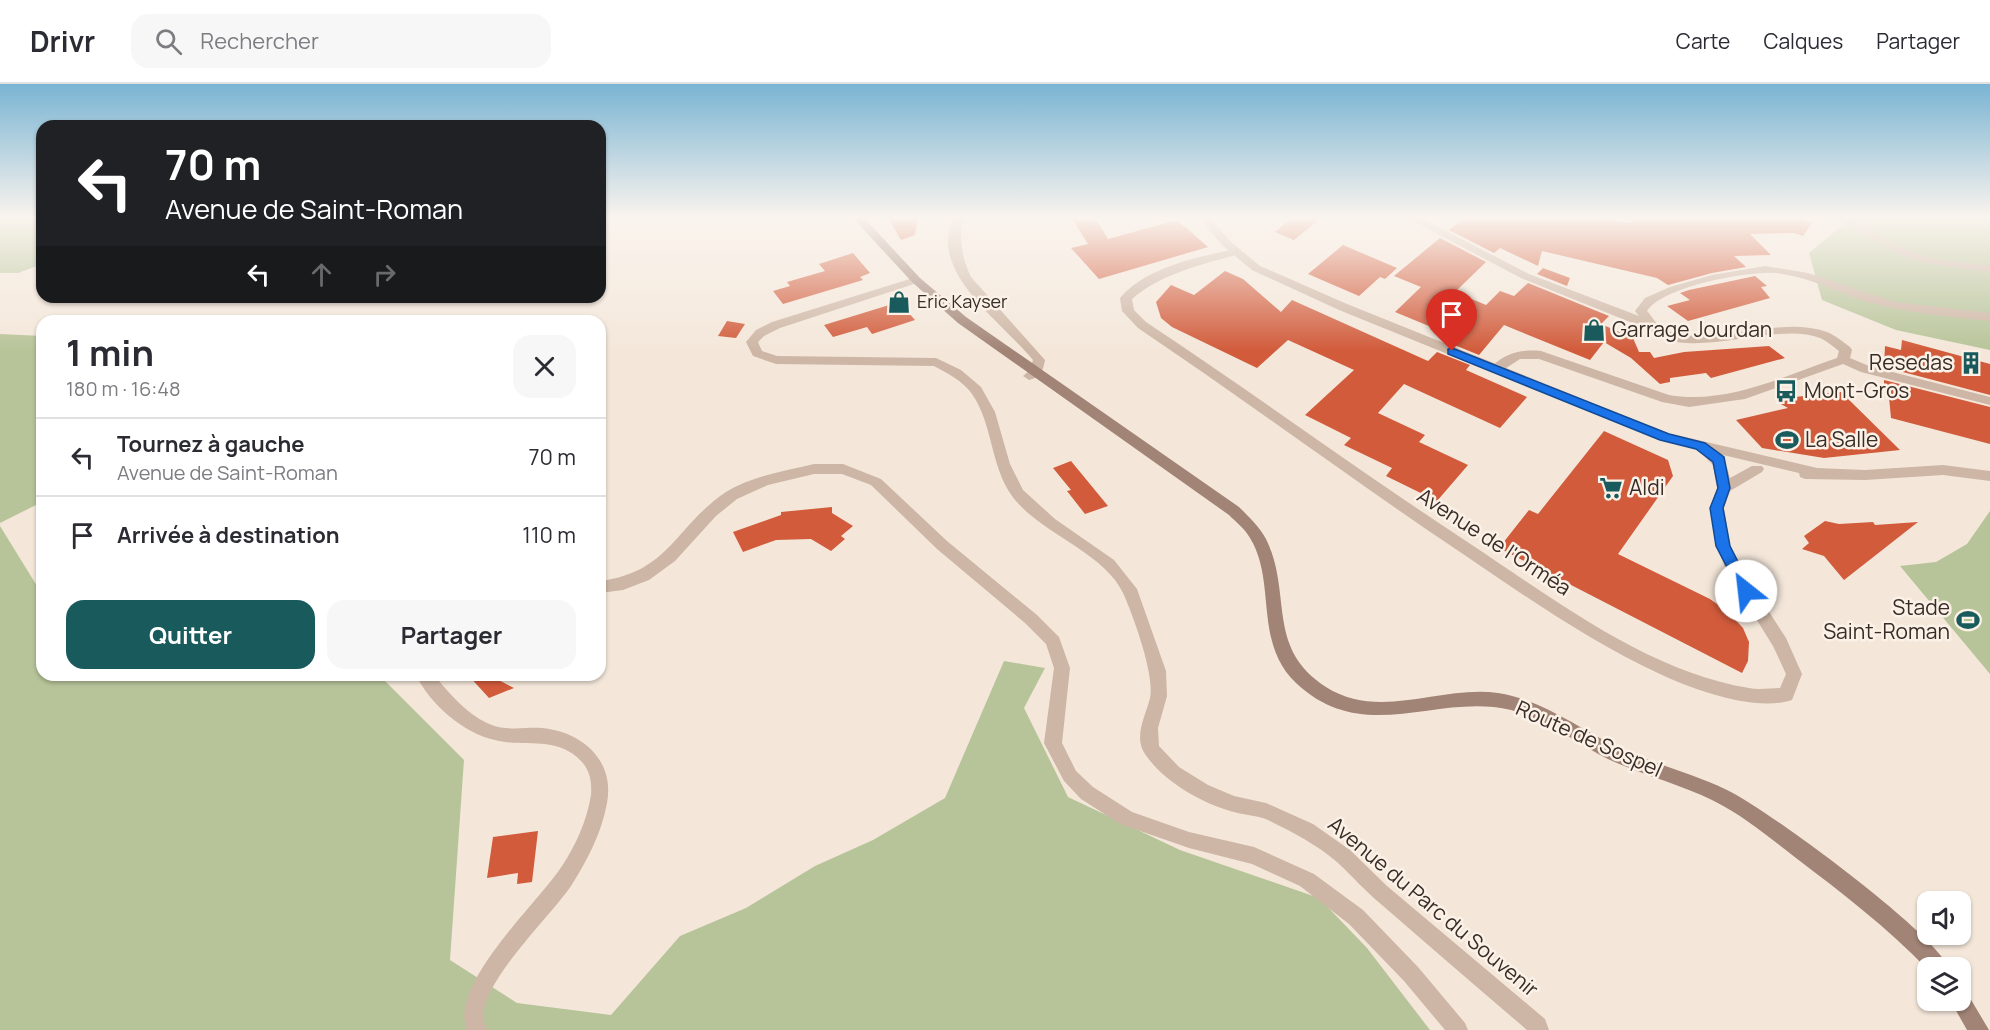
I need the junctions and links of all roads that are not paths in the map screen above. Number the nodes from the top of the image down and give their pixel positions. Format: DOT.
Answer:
graph roads {
  1 [pos="892,262"];
  2 [pos="896,262"];
  3 [pos="959,262"];
  4 [pos="1198,262"];
  5 [pos="1249,262"];
  6 [pos="1498,262"];
  7 [pos="1937,262"];
  8 [pos="1990,269"];
  9 [pos="912,281"];
  10 [pos="1990,317"];
  11 [pos="1645,321"];
  12 [pos="1843,360"];
  13 [pos="1496,369"];
  14 [pos="1032,374"];
  15 [pos="1990,401"];
  16 [pos="1665,437"];
  17 [pos="1701,446"];
  18 [pos="1719,460"];
  19 [pos="1757,469"];
  20 [pos="1815,472"];
  21 [pos="1990,476"];
  22 [pos="1724,488"];
  23 [pos="606,586"];
  24 [pos="429,681"];
  25 [pos="1928,957"];
  26 [pos="1967,1011"];
  27 [pos="477,1030"];
  28 [pos="1458,1030"];
  29 [pos="1539,1030"];
  30 [pos="1979,1030"];
  1 -- 9 [label="main road, Route de Sospel"];
  2 -- 9 [label="main road, Route de Sospel"];
  3 -- 14 [label="street"];
  4 -- 22 [label="street, Avenue de l'Orméa"];
  5 -- 13 [label="street"];
  6 -- 11 [label="street"];
  7 -- 8 [label="street"];
  9 -- 14 [label="main road, Route de Sospel"];
  9 -- 29 [label="street, Avenue du Parc du Souvenir"];
  10 -- 11 [label="street"];
  11 -- 12 [label="street"];
  12 -- 13 [label="street"];
  12 -- 15 [label="street"];
  13 -- 16 [label="street"];
  14 -- 25 [label="main road, Route de Sospel"];
  16 -- 17 [label="street"];
  16 -- 18 [label="street"];
  17 -- 18 [label="street"];
  17 -- 20 [label="street"];
  18 -- 19 [label="street"];
  18 -- 22 [label="street, Avenue de l'Orméa"];
  19 -- 20 [label="street"];
  19 -- 22 [label="street"];
  20 -- 21 [label="street"];
  23 -- 28 [label="street"];
  24 -- 27 [label="street"];
  26 -- 30 [label="main road"];
}
